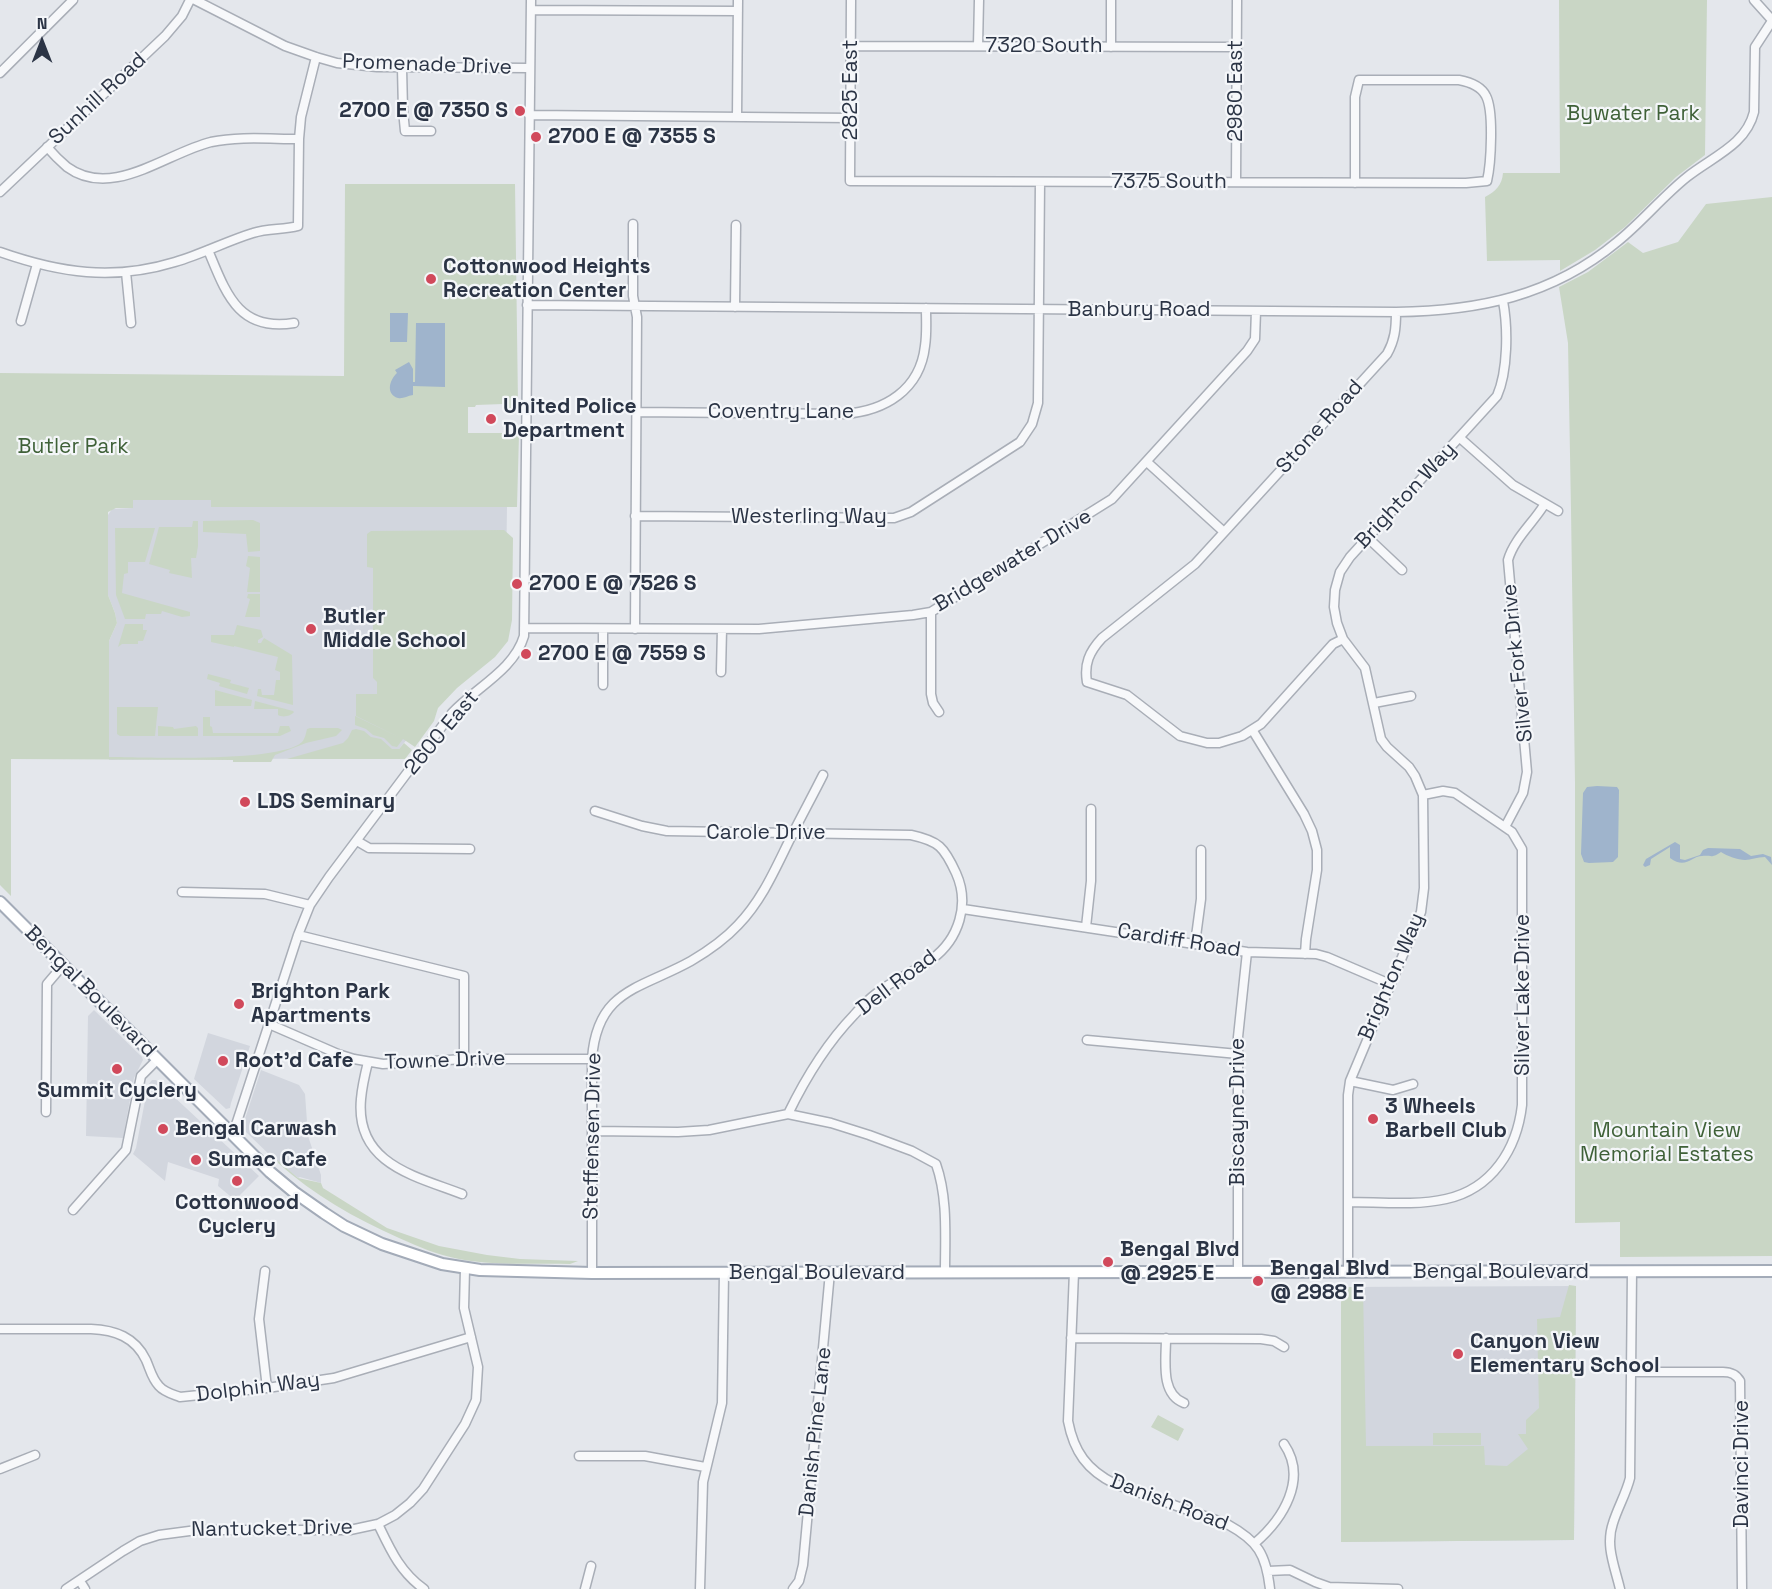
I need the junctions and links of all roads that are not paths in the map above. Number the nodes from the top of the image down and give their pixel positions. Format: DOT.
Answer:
graph roads {
  1 [pos="73,0"];
  2 [pos="190,0"];
  3 [pos="195,0"];
  4 [pos="531,0"];
  5 [pos="738,0"];
  6 [pos="851,0"];
  7 [pos="979,0"];
  8 [pos="1112,0"];
  9 [pos="1237,0"];
  10 [pos="1754,0"];
  11 [pos="531,10"];
  12 [pos="738,11"];
  13 [pos="1772,21"];
  14 [pos="851,46"];
  15 [pos="978,46"];
  16 [pos="1111,47"];
  17 [pos="1237,47"];
  18 [pos="316,57"];
  19 [pos="402,68"];
  20 [pos="529,68"];
  21 [pos="0,73"];
  22 [pos="529,115"];
  23 [pos="737,117"];
  24 [pos="851,118"];
  25 [pos="431,131"];
  26 [pos="299,139"];
  27 [pos="47,147"];
  28 [pos="850,181"];
  29 [pos="1040,182"];
  30 [pos="1236,182"];
  31 [pos="1355,183"];
  32 [pos="0,192"];
  33 [pos="633,224"];
  34 [pos="736,225"];
  35 [pos="208,250"];
  36 [pos="0,252"];
  37 [pos="36,264"];
  38 [pos="126,272"];
  39 [pos="1503,301"];
  40 [pos="527,305"];
  41 [pos="635,306"];
  42 [pos="735,307"];
  43 [pos="926,308"];
  44 [pos="1040,309"];
  45 [pos="1256,311"];
  46 [pos="1396,312"];
  47 [pos="21,321"];
  48 [pos="131,323"];
  49 [pos="294,323"];
  50 [pos="636,412"];
  51 [pos="1460,438"];
  52 [pos="1147,462"];
  53 [pos="1544,505"];
  54 [pos="1558,511"];
  55 [pos="635,516"];
  56 [pos="1224,532"];
  57 [pos="1368,538"];
  58 [pos="1402,570"];
  59 [pos="931,612"];
  60 [pos="524,628"];
  61 [pos="603,628"];
  62 [pos="635,629"];
  63 [pos="722,629"];
  64 [pos="1343,639"];
  65 [pos="721,672"];
  66 [pos="603,685"];
  67 [pos="1412,696"];
  68 [pos="1374,703"];
  69 [pos="939,712"];
  70 [pos="1253,730"];
  71 [pos="823,775"];
  72 [pos="1423,795"];
  73 [pos="1091,809"];
  74 [pos="595,811"];
  75 [pos="1505,827"];
  76 [pos="793,833"];
  77 [pos="357,841"];
  78 [pos="939,843"];
  79 [pos="470,849"];
  80 [pos="1201,850"];
  81 [pos="182,892"];
  82 [pos="0,902"];
  83 [pos="310,905"];
  84 [pos="963,909"];
  85 [pos="1086,927"];
  86 [pos="298,935"];
  87 [pos="1195,944"];
  88 [pos="1247,952"];
  89 [pos="1305,954"];
  90 [pos="64,964"];
  91 [pos="1390,984"];
  92 [pos="269,1024"];
  93 [pos="1087,1040"];
  94 [pos="1238,1054"];
  95 [pos="464,1059"];
  96 [pos="592,1059"];
  97 [pos="157,1060"];
  98 [pos="368,1062"];
  99 [pos="1350,1081"];
  100 [pos="1413,1084"];
  101 [pos="46,1112"];
  102 [pos="788,1114"];
  103 [pos="592,1131"];
  104 [pos="233,1134"];
  105 [pos="462,1194"];
  106 [pos="1348,1202"];
  107 [pos="73,1210"];
  108 [pos="465,1269"];
  109 [pos="265,1271"];
  110 [pos="1632,1271"];
  111 [pos="1772,1271"];
  112 [pos="830,1272"];
  113 [pos="945,1272"];
  114 [pos="1074,1272"];
  115 [pos="1238,1272"];
  116 [pos="1348,1272"];
  117 [pos="592,1273"];
  118 [pos="724,1273"];
  119 [pos="0,1329"];
  120 [pos="471,1337"];
  121 [pos="1071,1338"];
  122 [pos="1166,1338"];
  123 [pos="1284,1347"];
  124 [pos="1631,1372"];
  125 [pos="267,1388"];
  126 [pos="1185,1403"];
  127 [pos="1284,1444"];
  128 [pos="35,1455"];
  129 [pos="579,1456"];
  130 [pos="705,1467"];
  131 [pos="0,1469"];
  132 [pos="378,1524"];
  133 [pos="1255,1543"];
  134 [pos="591,1566"];
  135 [pos="1268,1571"];
  136 [pos="80,1581"];
  137 [pos="66,1589"];
  138 [pos="85,1589"];
  139 [pos="424,1589"];
  140 [pos="585,1589"];
  141 [pos="700,1589"];
  142 [pos="793,1589"];
  143 [pos="1270,1589"];
  144 [pos="1398,1589"];
  145 [pos="1620,1589"];
  146 [pos="1742,1589"];
  1 -- 21 [label="street"];
  2 -- 27 [label="street, Sunhill Road"];
  3 -- 18 [label="street, Promenade Drive"];
  4 -- 11 [label="street, 2600 East"];
  5 -- 12 [label="street"];
  6 -- 14 [label="street, 2825 East"];
  7 -- 15 [label="street"];
  8 -- 16 [label="street"];
  9 -- 17 [label="street, 2980 East"];
  10 -- 13 [label="street"];
  11 -- 12 [label="street"];
  11 -- 20 [label="street, 2600 East"];
  12 -- 23 [label="street"];
  13 -- 39 [label="street, Banbury Road"];
  14 -- 15 [label="street, 7320 South"];
  14 -- 24 [label="street, 2825 East"];
  15 -- 16 [label="street, 7320 South"];
  16 -- 17 [label="street, 7320 South"];
  17 -- 30 [label="street, 2980 East"];
  18 -- 19 [label="street, Promenade Drive"];
  18 -- 26 [label="street"];
  19 -- 20 [label="street, Promenade Drive"];
  19 -- 25 [label="street"];
  20 -- 22 [label="street, 2600 East"];
  22 -- 23 [label="street"];
  22 -- 40 [label="street, 2600 East"];
  23 -- 24 [label="street"];
  24 -- 28 [label="street, 2825 East"];
  26 -- 27 [label="street"];
  26 -- 35 [label="street"];
  27 -- 32 [label="street, Sunhill Road"];
  28 -- 29 [label="street, 7375 South"];
  29 -- 30 [label="street, 7375 South"];
  29 -- 44 [label="street, Westerling Way"];
  30 -- 31 [label="street, 7375 South"];
  31 -- 31 [label="street, 7375 South"];
  33 -- 41 [label="street"];
  34 -- 42 [label="street"];
  35 -- 38 [label="street"];
  35 -- 49 [label="street"];
  36 -- 37 [label="street"];
  37 -- 38 [label="street"];
  37 -- 47 [label="street"];
  38 -- 48 [label="street"];
  39 -- 46 [label="street, Banbury Road"];
  39 -- 51 [label="street, Brighton Way"];
  40 -- 41 [label="street, Banbury Road"];
  40 -- 60 [label="street, 2600 East"];
  41 -- 42 [label="street, Banbury Road"];
  41 -- 50 [label="street"];
  42 -- 43 [label="street, Banbury Road"];
  43 -- 44 [label="street, Banbury Road"];
  43 -- 50 [label="street, Coventry Lane"];
  44 -- 45 [label="street, Banbury Road"];
  44 -- 55 [label="street, Westerling Way"];
  45 -- 46 [label="street, Banbury Road"];
  45 -- 52 [label="street, Bridgewater Drive"];
  46 -- 56 [label="street, Stone Road"];
  50 -- 55 [label="street"];
  51 -- 53 [label="street"];
  51 -- 57 [label="street, Brighton Way"];
  52 -- 56 [label="street"];
  52 -- 59 [label="street, Bridgewater Drive"];
  53 -- 54 [label="street"];
  53 -- 75 [label="street, Silver Fork Drive"];
  55 -- 62 [label="street"];
  56 -- 70 [label="street, Stone Road"];
  57 -- 58 [label="street"];
  57 -- 64 [label="street, Brighton Way"];
  59 -- 63 [label="street, Bridgewater Drive"];
  59 -- 69 [label="street"];
  60 -- 61 [label="street, Bridgewater Drive"];
  60 -- 77 [label="street, 2600 East"];
  61 -- 62 [label="street, Bridgewater Drive"];
  61 -- 66 [label="street"];
  62 -- 63 [label="street, Bridgewater Drive"];
  63 -- 65 [label="street"];
  64 -- 68 [label="street, Brighton Way"];
  64 -- 70 [label="street"];
  67 -- 68 [label="street"];
  68 -- 72 [label="street, Brighton Way"];
  70 -- 89 [label="street"];
  71 -- 76 [label="street, Steffensen Drive"];
  72 -- 75 [label="street, Silver Lake Drive"];
  72 -- 91 [label="street, Brighton Way"];
  73 -- 85 [label="street"];
  74 -- 76 [label="street, Carole Drive"];
  75 -- 106 [label="street, Silver Lake Drive"];
  76 -- 78 [label="street, Carole Drive"];
  76 -- 96 [label="street, Steffensen Drive"];
  77 -- 79 [label="street"];
  77 -- 83 [label="street, 2600 East"];
  78 -- 84 [label="street, Dell Road"];
  80 -- 87 [label="street"];
  81 -- 83 [label="street"];
  82 -- 90 [label="main road, Bengal Boulevard"];
  83 -- 86 [label="street, 2600 East"];
  84 -- 85 [label="street, Cardiff Road"];
  84 -- 102 [label="street, Dell Road"];
  85 -- 87 [label="street, Cardiff Road"];
  86 -- 92 [label="street, 2600 East"];
  86 -- 95 [label="street"];
  87 -- 88 [label="street, Cardiff Road"];
  88 -- 89 [label="street, Cardiff Road"];
  88 -- 94 [label="street, Biscayne Drive"];
  89 -- 91 [label="street, Cardiff Road"];
  90 -- 97 [label="main road, Bengal Boulevard"];
  90 -- 101 [label="street"];
  91 -- 99 [label="street, Brighton Way"];
  92 -- 98 [label="street, Towne Drive"];
  92 -- 104 [label="street, 2600 East"];
  93 -- 94 [label="street"];
  94 -- 115 [label="street, Biscayne Drive"];
  95 -- 96 [label="street, Towne Drive"];
  95 -- 98 [label="street, Towne Drive"];
  96 -- 103 [label="street, Steffensen Drive"];
  97 -- 104 [label="main road, Bengal Boulevard"];
  97 -- 107 [label="street"];
  98 -- 105 [label="street"];
  99 -- 100 [label="street"];
  99 -- 106 [label="street, Brighton Way"];
  102 -- 103 [label="street"];
  102 -- 113 [label="street"];
  103 -- 117 [label="street, Steffensen Drive"];
  104 -- 108 [label="main road, Bengal Boulevard"];
  106 -- 116 [label="street, Brighton Way"];
  108 -- 117 [label="main road, Bengal Boulevard"];
  108 -- 120 [label="street, Nantucket Drive"];
  109 -- 125 [label="street"];
  110 -- 111 [label="main road, Bengal Boulevard"];
  110 -- 116 [label="main road, Bengal Boulevard"];
  110 -- 124 [label="street"];
  112 -- 113 [label="main road, Bengal Boulevard"];
  112 -- 118 [label="main road, Bengal Boulevard"];
  112 -- 142 [label="street, Danish Pine Lane"];
  113 -- 114 [label="main road, Bengal Boulevard"];
  114 -- 115 [label="main road, Bengal Boulevard"];
  114 -- 121 [label="street, Danish Road"];
  115 -- 116 [label="main road, Bengal Boulevard"];
  117 -- 118 [label="main road, Bengal Boulevard"];
  118 -- 130 [label="street"];
  119 -- 125 [label="street, Dolphin Way"];
  120 -- 125 [label="street, Dolphin Way"];
  120 -- 132 [label="street, Nantucket Drive"];
  121 -- 122 [label="street"];
  121 -- 133 [label="street, Danish Road"];
  122 -- 123 [label="street"];
  122 -- 126 [label="street"];
  124 -- 145 [label="street"];
  124 -- 146 [label="street, Davinci Drive"];
  127 -- 133 [label="street"];
  128 -- 131 [label="street"];
  129 -- 130 [label="street"];
  130 -- 141 [label="street"];
  132 -- 136 [label="street, Nantucket Drive"];
  132 -- 139 [label="street"];
  133 -- 135 [label="street"];
  134 -- 140 [label="street"];
  135 -- 143 [label="street"];
  135 -- 144 [label="street"];
  136 -- 137 [label="street, Nantucket Drive"];
  136 -- 138 [label="street"];
}
